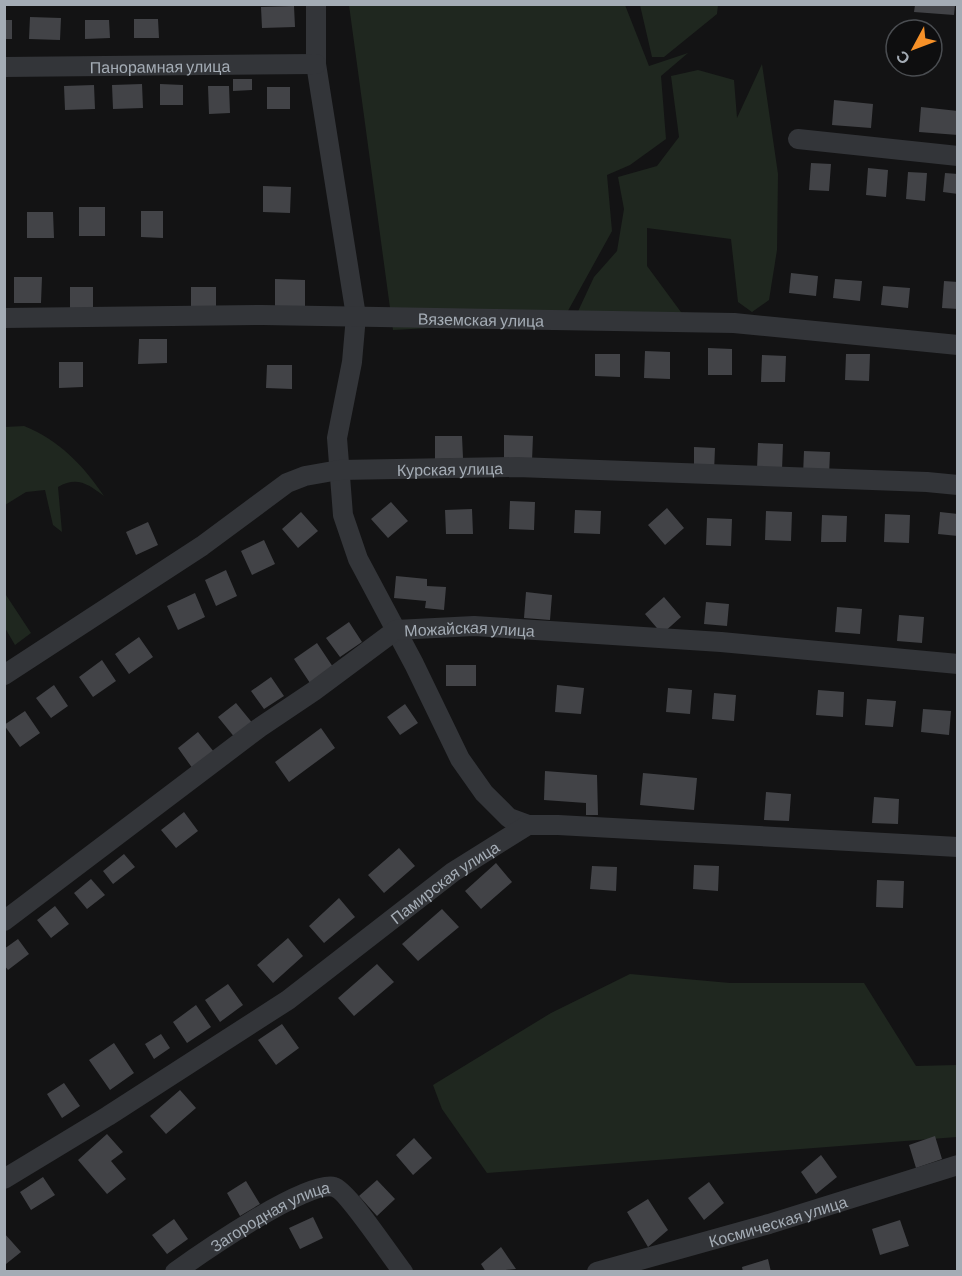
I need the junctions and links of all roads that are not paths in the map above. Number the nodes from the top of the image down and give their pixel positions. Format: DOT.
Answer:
graph roads {
  1 [pos="316,4"];
  2 [pos="316,64"];
  3 [pos="4,67"];
  4 [pos="798,139"];
  5 [pos="957,156"];
  6 [pos="356,316"];
  7 [pos="4,318"];
  8 [pos="957,345"];
  9 [pos="339,470"];
  10 [pos="957,485"];
  11 [pos="396,630"];
  12 [pos="957,664"];
  13 [pos="4,675"];
  14 [pos="528,825"];
  15 [pos="957,847"];
  16 [pos="4,921"];
  17 [pos="957,1165"];
  18 [pos="4,1179"];
  19 [pos="175,1272"];
  20 [pos="403,1272"];
  21 [pos="597,1272"];
  1 -- 2 [label="street"];
  2 -- 3 [label="street, Панорамная улица"];
  2 -- 6 [label="street"];
  4 -- 5 [label="street"];
  6 -- 7 [label="street, Вяземская улица"];
  6 -- 8 [label="street, Вяземская улица"];
  6 -- 9 [label="street"];
  9 -- 10 [label="street, Курская улица"];
  9 -- 11 [label="street"];
  9 -- 13 [label="street, Курская улица"];
  11 -- 12 [label="street, Можайская улица"];
  11 -- 14 [label="street"];
  11 -- 16 [label="street, Можайская улица"];
  14 -- 15 [label="street"];
  14 -- 18 [label="street, Памирская улица"];
  17 -- 21 [label="street, Космическая улица"];
  19 -- 20 [label="street, Загородная улица"];
}
